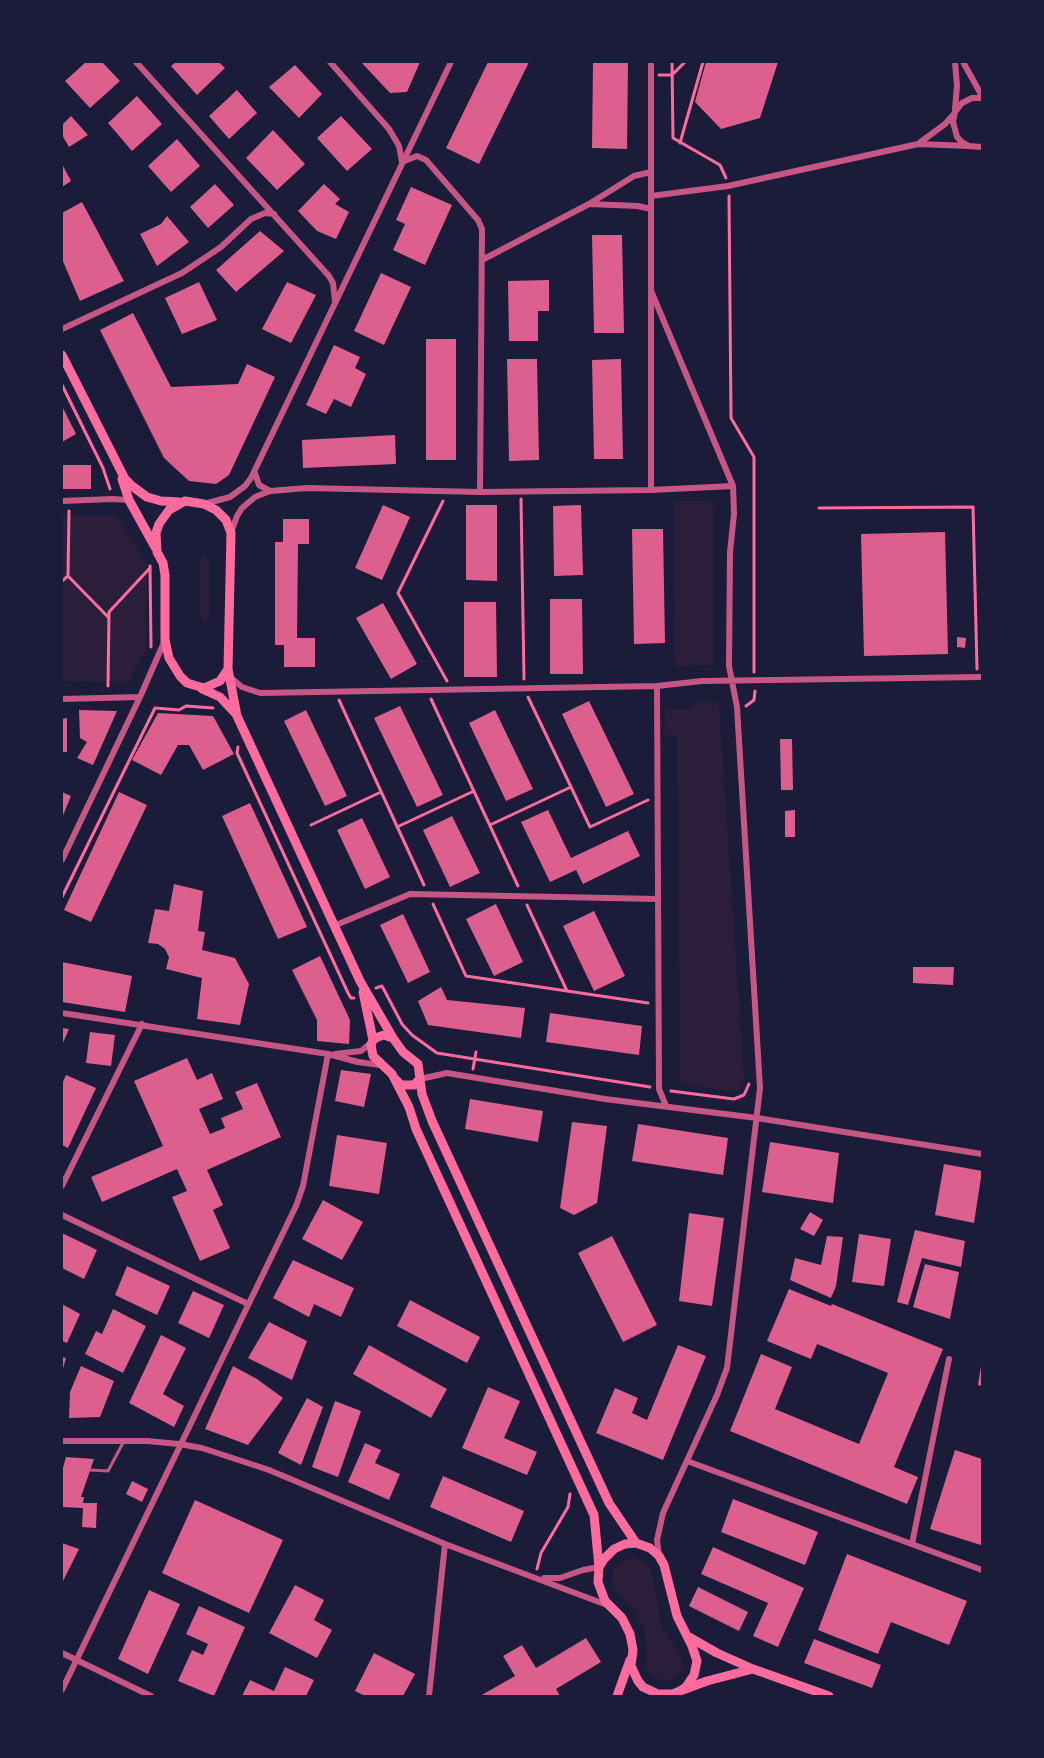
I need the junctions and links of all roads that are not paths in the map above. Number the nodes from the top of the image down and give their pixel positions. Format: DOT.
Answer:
graph roads {
  1 [pos="136,62"];
  2 [pos="330,62"];
  3 [pos="451,62"];
  4 [pos="651,62"];
  5 [pos="955,62"];
  6 [pos="963,62"];
  7 [pos="982,97"];
  8 [pos="954,113"];
  9 [pos="918,144"];
  10 [pos="969,146"];
  11 [pos="981,148"];
  12 [pos="402,162"];
  13 [pos="651,172"];
  14 [pos="651,196"];
  15 [pos="589,204"];
  16 [pos="651,209"];
  17 [pos="274,214"];
  18 [pos="482,260"];
  19 [pos="652,293"];
  20 [pos="335,303"];
  21 [pos="62,329"];
  22 [pos="62,355"];
  23 [pos="256,469"];
  24 [pos="120,471"];
  25 [pos="733,486"];
  26 [pos="651,490"];
  27 [pos="270,491"];
  28 [pos="480,492"];
  29 [pos="129,500"];
  30 [pos="62,501"];
  31 [pos="184,501"];
  32 [pos="204,504"];
  33 [pos="231,533"];
  34 [pos="157,552"];
  35 [pos="165,640"];
  36 [pos="229,672"];
  37 [pos="980,678"];
  38 [pos="732,681"];
  39 [pos="657,686"];
  40 [pos="199,688"];
  41 [pos="140,697"];
  42 [pos="62,699"];
  43 [pos="237,716"];
  44 [pos="62,860"];
  45 [pos="658,899"];
  46 [pos="336,925"];
  47 [pos="360,981"];
  48 [pos="62,1013"];
  49 [pos="142,1024"];
  50 [pos="393,1038"];
  51 [pos="373,1040"];
  52 [pos="328,1054"];
  53 [pos="381,1065"];
  54 [pos="395,1079"];
  55 [pos="420,1079"];
  56 [pos="666,1106"];
  57 [pos="757,1118"];
  58 [pos="982,1154"];
  59 [pos="62,1186"];
  60 [pos="62,1215"];
  61 [pos="248,1304"];
  62 [pos="949,1359"];
  63 [pos="62,1440"];
  64 [pos="124,1441"];
  65 [pos="179,1444"];
  66 [pos="687,1461"];
  67 [pos="90,1470"];
  68 [pos="636,1543"];
  69 [pos="445,1544"];
  70 [pos="912,1544"];
  71 [pos="659,1556"];
  72 [pos="599,1567"];
  73 [pos="982,1570"];
  74 [pos="537,1577"];
  75 [pos="609,1606"];
  76 [pos="687,1635"];
  77 [pos="62,1653"];
  78 [pos="631,1658"];
  79 [pos="76,1660"];
  80 [pos="753,1669"];
  81 [pos="62,1690"];
  82 [pos="680,1691"];
  83 [pos="656,1695"];
  84 [pos="151,1696"];
  85 [pos="429,1696"];
  86 [pos="617,1696"];
  87 [pos="829,1696"];
  1 -- 17 [label="street"];
  2 -- 12 [label="street"];
  3 -- 12 [label="street"];
  4 -- 13 [label="street"];
  5 -- 8 [label="street"];
  6 -- 7 [label="street"];
  7 -- 8 [label="street"];
  8 -- 9 [label="street"];
  8 -- 10 [label="street"];
  9 -- 10 [label="street"];
  9 -- 14 [label="street"];
  10 -- 11 [label="street"];
  12 -- 18 [label="street"];
  12 -- 20 [label="street"];
  13 -- 14 [label="street"];
  13 -- 15 [label="street"];
  14 -- 16 [label="street"];
  15 -- 16 [label="street"];
  15 -- 18 [label="street"];
  16 -- 19 [label="street"];
  17 -- 20 [label="street"];
  17 -- 21 [label="street"];
  18 -- 28 [label="street"];
  19 -- 25 [label="street"];
  19 -- 26 [label="street"];
  20 -- 23 [label="street"];
  22 -- 24 [label="main road"];
  23 -- 27 [label="street"];
  23 -- 32 [label="street"];
  24 -- 29 [label="main road"];
  24 -- 31 [label="main road"];
  25 -- 26 [label="street"];
  25 -- 38 [label="street"];
  26 -- 28 [label="street"];
  27 -- 28 [label="street"];
  27 -- 33 [label="street"];
  29 -- 30 [label="street"];
  29 -- 34 [label="main road"];
  31 -- 32 [label="main road"];
  31 -- 34 [label="main road"];
  32 -- 33 [label="main road"];
  33 -- 36 [label="main road"];
  34 -- 35 [label="main road"];
  35 -- 40 [label="main road"];
  35 -- 41 [label="street"];
  36 -- 39 [label="street"];
  36 -- 40 [label="main road"];
  36 -- 43 [label="main road"];
  37 -- 38 [label="street"];
  38 -- 39 [label="street"];
  38 -- 57 [label="street"];
  39 -- 45 [label="street"];
  40 -- 43 [label="main road"];
  41 -- 42 [label="street"];
  41 -- 44 [label="street"];
  43 -- 46 [label="main road"];
  45 -- 46 [label="street"];
  45 -- 56 [label="street"];
  46 -- 47 [label="main road"];
  47 -- 50 [label="main road"];
  47 -- 51 [label="main road"];
  48 -- 49 [label="street"];
  49 -- 52 [label="street"];
  49 -- 59 [label="street"];
  50 -- 51 [label="main road"];
  50 -- 55 [label="main road"];
  51 -- 52 [label="street"];
  51 -- 53 [label="main road"];
  52 -- 53 [label="street"];
  52 -- 61 [label="street"];
  53 -- 54 [label="main road"];
  54 -- 55 [label="main road"];
  54 -- 72 [label="main road"];
  55 -- 56 [label="street"];
  55 -- 68 [label="main road"];
  56 -- 57 [label="street"];
  57 -- 58 [label="street"];
  57 -- 66 [label="street"];
  60 -- 61 [label="street"];
  61 -- 65 [label="street"];
  62 -- 70 [label="street"];
  63 -- 64 [label="street"];
  64 -- 65 [label="street"];
  64 -- 67 [label="lane"];
  65 -- 69 [label="street"];
  65 -- 79 [label="street"];
  66 -- 70 [label="street"];
  66 -- 71 [label="street"];
  68 -- 71 [label="main road"];
  68 -- 72 [label="main road"];
  69 -- 74 [label="street"];
  69 -- 85 [label="street"];
  70 -- 73 [label="street"];
  71 -- 76 [label="main road"];
  72 -- 74 [label="street"];
  72 -- 75 [label="main road"];
  74 -- 75 [label="street"];
  75 -- 78 [label="main road"];
  76 -- 80 [label="main road"];
  76 -- 82 [label="main road"];
  77 -- 79 [label="street"];
  78 -- 83 [label="main road"];
  78 -- 86 [label="main road"];
  79 -- 81 [label="street"];
  79 -- 84 [label="street"];
  80 -- 82 [label="main road"];
  80 -- 87 [label="main road"];
  82 -- 83 [label="main road"];
}
